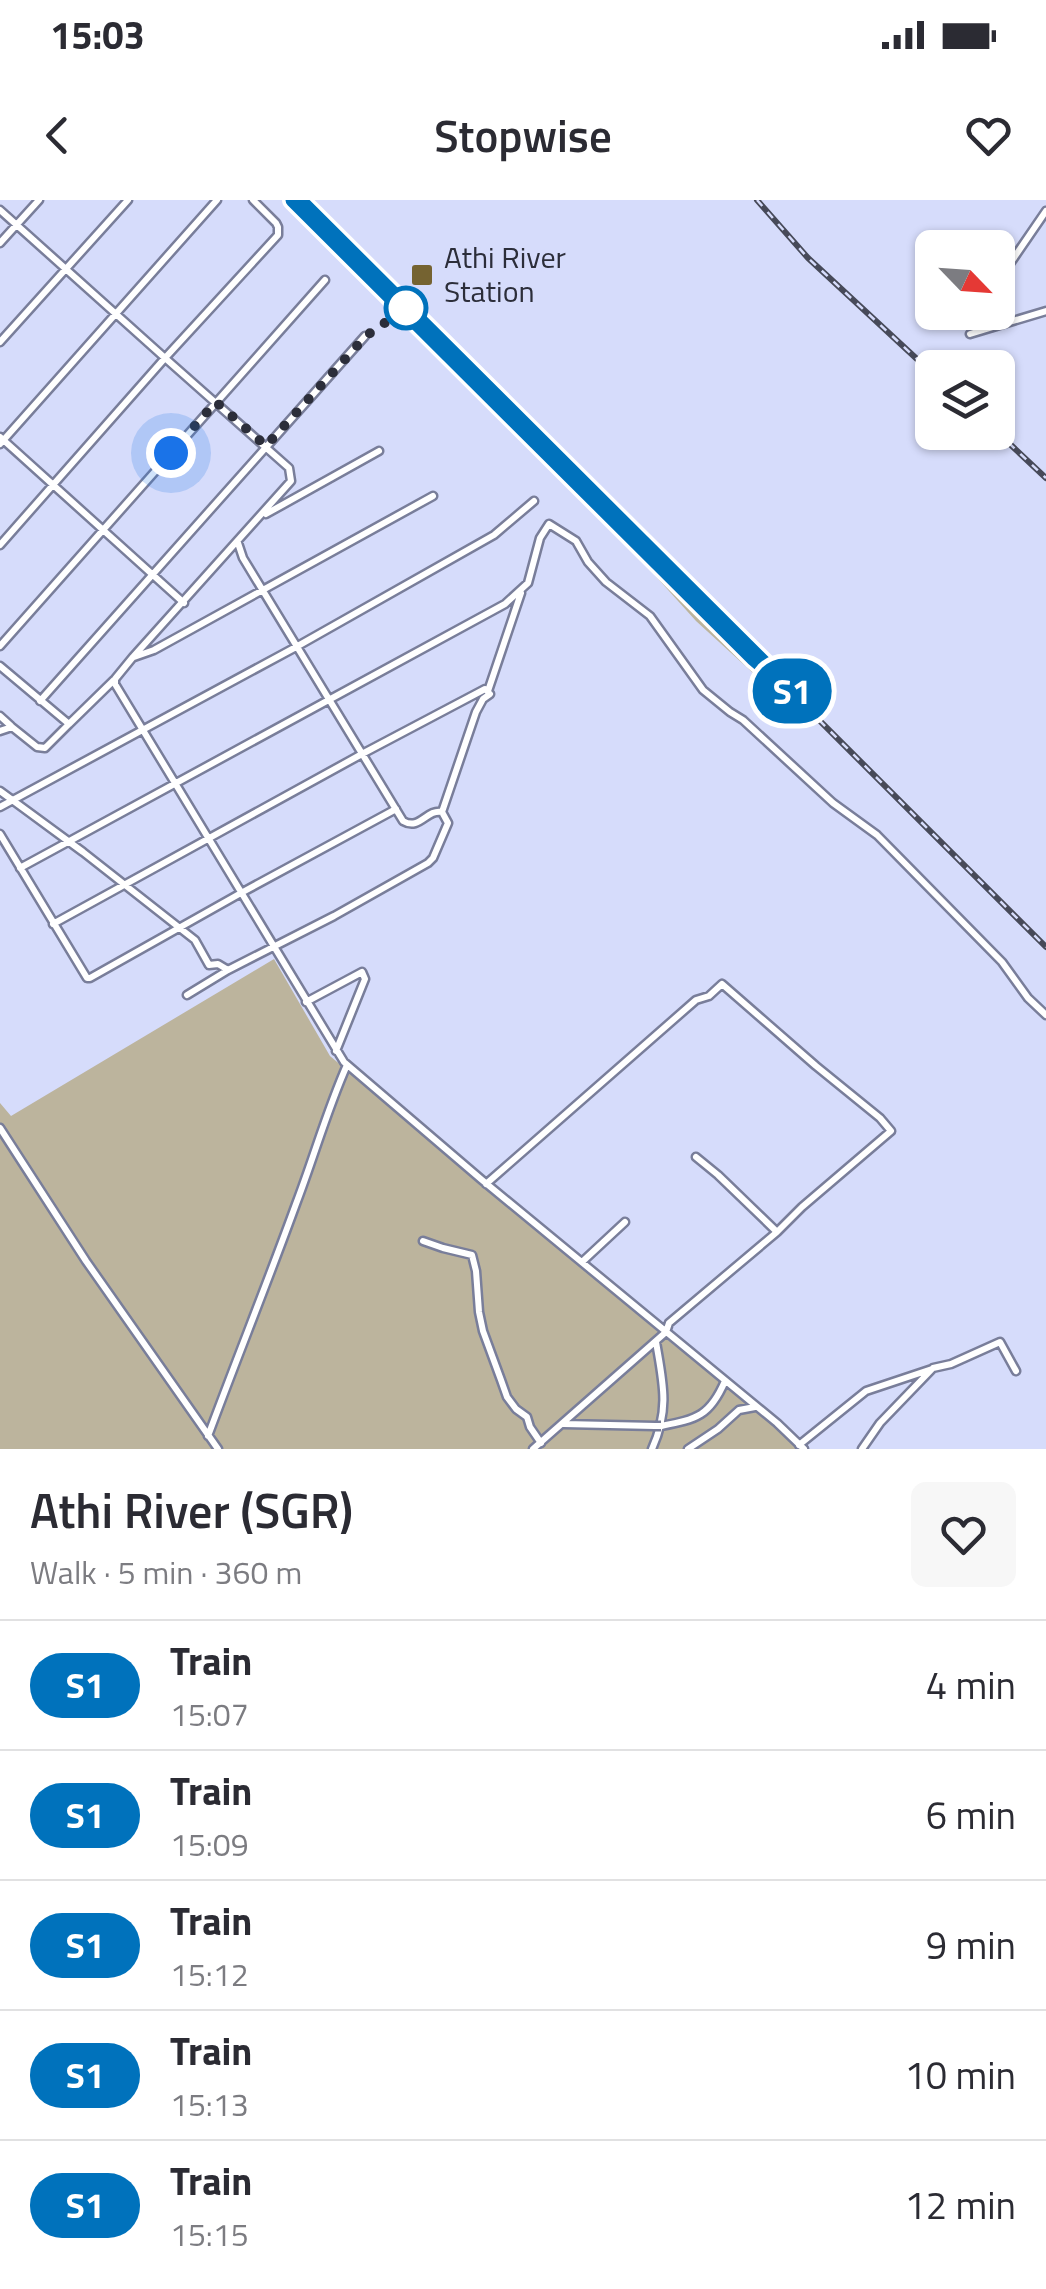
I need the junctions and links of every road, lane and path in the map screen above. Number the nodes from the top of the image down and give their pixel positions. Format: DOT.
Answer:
graph roads {
  1 [pos="39,200"];
  2 [pos="128,200"];
  3 [pos="217,200"];
  4 [pos="253,200"];
  5 [pos="0,210"];
  6 [pos="1046,211"];
  7 [pos="16,225"];
  8 [pos="0,243"];
  9 [pos="1015,256"];
  10 [pos="67,270"];
  11 [pos="325,280"];
  12 [pos="1046,310"];
  13 [pos="115,314"];
  14 [pos="970,334"];
  15 [pos="366,336"];
  16 [pos="0,342"];
  17 [pos="165,358"];
  18 [pos="216,402"];
  19 [pos="1,440"];
  20 [pos="266,446"];
  21 [pos="379,451"];
  22 [pos="53,484"];
  23 [pos="433,496"];
  24 [pos="534,501"];
  25 [pos="260,516"];
  26 [pos="103,529"];
  27 [pos="238,542"];
  28 [pos="0,545"];
  29 [pos="154,575"];
  30 [pos="262,591"];
  31 [pos="522,591"];
  32 [pos="184,602"];
  33 [pos="0,646"];
  34 [pos="296,647"];
  35 [pos="133,657"];
  36 [pos="0,666"];
  37 [pos="114,679"];
  38 [pos="488,691"];
  39 [pos="40,701"];
  40 [pos="329,701"];
  41 [pos="0,716"];
  42 [pos="69,724"];
  43 [pos="12,727"];
  44 [pos="0,731"];
  45 [pos="143,731"];
  46 [pos="362,754"];
  47 [pos="175,784"];
  48 [pos="0,792"];
  49 [pos="12,800"];
  50 [pos="0,807"];
  51 [pos="396,809"];
  52 [pos="442,812"];
  53 [pos="0,834"];
  54 [pos="208,839"];
  55 [pos="69,842"];
  56 [pos="20,868"];
  57 [pos="124,885"];
  58 [pos="241,892"];
  59 [pos="53,924"];
  60 [pos="180,928"];
  61 [pos="274,948"];
  62 [pos="228,970"];
  63 [pos="186,995"];
  64 [pos="306,1002"];
  65 [pos="1046,1015"];
  66 [pos="336,1051"];
  67 [pos="347,1065"];
  68 [pos="0,1128"];
  69 [pos="696,1157"];
  70 [pos="486,1184"];
  71 [pos="626,1222"];
  72 [pos="778,1232"];
  73 [pos="424,1241"];
  74 [pos="582,1262"];
  75 [pos="666,1332"];
  76 [pos="656,1341"];
  77 [pos="933,1368"];
  78 [pos="1016,1371"];
  79 [pos="725,1381"];
  80 [pos="756,1406"];
  81 [pos="562,1424"];
  82 [pos="208,1436"];
  83 [pos="541,1443"];
  84 [pos="802,1447"];
  85 [pos="218,1449"];
  86 [pos="534,1449"];
  87 [pos="652,1449"];
  88 [pos="688,1449"];
  89 [pos="862,1449"];
  1 -- 7 [label="street"];
  2 -- 10 [label="street"];
  3 -- 13 [label="street"];
  4 -- 17 [label="street"];
  5 -- 7 [label="street"];
  6 -- 9 [label="street"];
  7 -- 8 [label="street"];
  7 -- 10 [label="street"];
  10 -- 13 [label="street"];
  10 -- 16 [label="street"];
  11 -- 18 [label="street"];
  12 -- 14 [label="street"];
  13 -- 17 [label="street"];
  13 -- 19 [label="street"];
  15 -- 20 [label="street"];
  17 -- 18 [label="street"];
  17 -- 22 [label="street"];
  18 -- 20 [label="street"];
  18 -- 26 [label="street"];
  19 -- 22 [label="street"];
  20 -- 25 [label="street"];
  20 -- 29 [label="street"];
  21 -- 25 [label="street"];
  22 -- 26 [label="street"];
  22 -- 28 [label="street"];
  23 -- 30 [label="street"];
  24 -- 34 [label="street"];
  25 -- 27 [label="street"];
  26 -- 29 [label="street"];
  26 -- 33 [label="street"];
  27 -- 30 [label="street"];
  27 -- 32 [label="street"];
  29 -- 32 [label="street"];
  29 -- 39 [label="street"];
  30 -- 34 [label="street"];
  30 -- 35 [label="street"];
  31 -- 38 [label="street"];
  31 -- 40 [label="street"];
  31 -- 65 [label="street"];
  32 -- 35 [label="street"];
  34 -- 40 [label="street"];
  34 -- 45 [label="street"];
  35 -- 37 [label="street"];
  36 -- 39 [label="street"];
  37 -- 42 [label="street"];
  37 -- 45 [label="street"];
  38 -- 46 [label="street"];
  38 -- 52 [label="street"];
  39 -- 42 [label="street"];
  40 -- 46 [label="street"];
  40 -- 47 [label="street"];
  41 -- 43 [label="street"];
  42 -- 43 [label="street"];
  43 -- 44 [label="street"];
  45 -- 47 [label="street"];
  45 -- 49 [label="street"];
  46 -- 51 [label="street"];
  46 -- 54 [label="street"];
  47 -- 54 [label="street"];
  47 -- 55 [label="street"];
  48 -- 49 [label="street"];
  49 -- 50 [label="street"];
  49 -- 55 [label="street"];
  51 -- 52 [label="street"];
  51 -- 58 [label="street"];
  52 -- 61 [label="street"];
  53 -- 56 [label="street"];
  54 -- 57 [label="street"];
  54 -- 58 [label="street"];
  55 -- 56 [label="street"];
  55 -- 57 [label="street"];
  56 -- 59 [label="street"];
  57 -- 59 [label="street"];
  57 -- 60 [label="street"];
  58 -- 60 [label="street"];
  58 -- 61 [label="street"];
  59 -- 60 [label="street"];
  60 -- 62 [label="street"];
  61 -- 62 [label="street"];
  61 -- 64 [label="street"];
  62 -- 63 [label="street"];
  64 -- 66 [label="street"];
  64 -- 66 [label="street"];
  66 -- 67 [label="street"];
  67 -- 70 [label="street"];
  67 -- 82 [label="street"];
  68 -- 82 [label="street"];
  69 -- 72 [label="street"];
  70 -- 72 [label="street"];
  70 -- 74 [label="street"];
  71 -- 74 [label="street"];
  72 -- 75 [label="street"];
  73 -- 83 [label="street"];
  74 -- 75 [label="street"];
  75 -- 76 [label="street"];
  75 -- 79 [label="street"];
  76 -- 81 [label="street"];
  76 -- 87 [label="street"];
  77 -- 78 [label="street"];
  77 -- 84 [label="street"];
  77 -- 89 [label="street"];
  79 -- 80 [label="street"];
  79 -- 81 [label="street"];
  80 -- 84 [label="street"];
  80 -- 88 [label="street"];
  81 -- 83 [label="street"];
  82 -- 85 [label="street"];
  83 -- 86 [label="street"];
}
